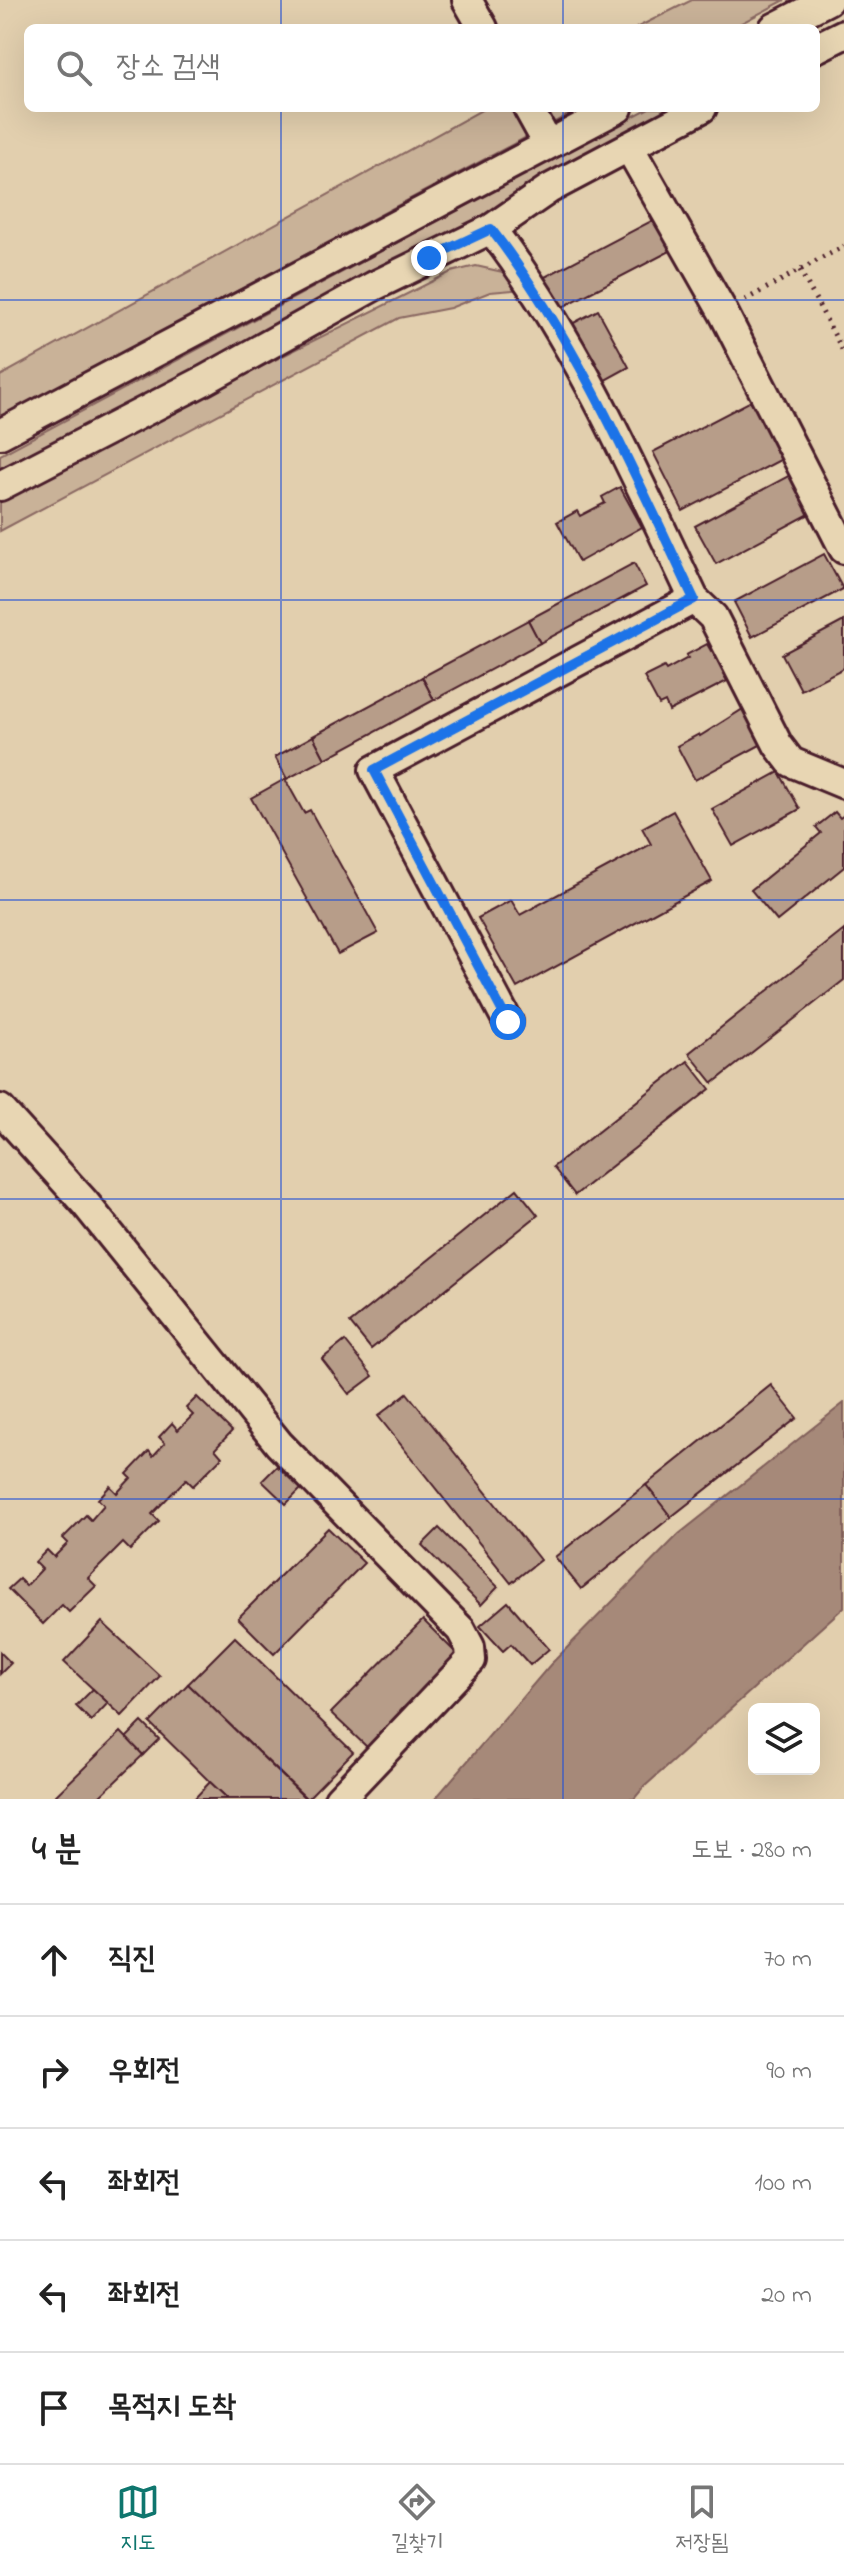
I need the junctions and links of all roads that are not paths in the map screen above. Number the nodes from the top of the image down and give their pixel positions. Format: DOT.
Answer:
graph roads {
  1 [pos="467,0"];
  2 [pos="828,0"];
  3 [pos="481,24"];
  4 [pos="782,24"];
  5 [pos="844,34"];
  6 [pos="820,46"];
  7 [pos="530,112"];
  8 [pos="610,112"];
  9 [pos="695,112"];
  10 [pos="548,144"];
  11 [pos="629,147"];
  12 [pos="491,229"];
  13 [pos="0,434"];
  14 [pos="0,486"];
  15 [pos="844,549"];
  16 [pos="694,599"];
  17 [pos="844,784"];
  18 [pos="508,1022"];
  19 [pos="0,1109"];
  20 [pos="339,1799"];
  1 -- 3 [label="street"];
  2 -- 4 [label="street"];
  5 -- 6 [label="street"];
  7 -- 10 [label="street"];
  8 -- 10 [label="street"];
  9 -- 11 [label="street"];
  10 -- 13 [label="street"];
  11 -- 12 [label="street"];
  11 -- 15 [label="street"];
  12 -- 14 [label="street"];
  12 -- 16 [label="street"];
  16 -- 17 [label="street"];
  16 -- 18 [label="street"];
  19 -- 20 [label="street"];
}
